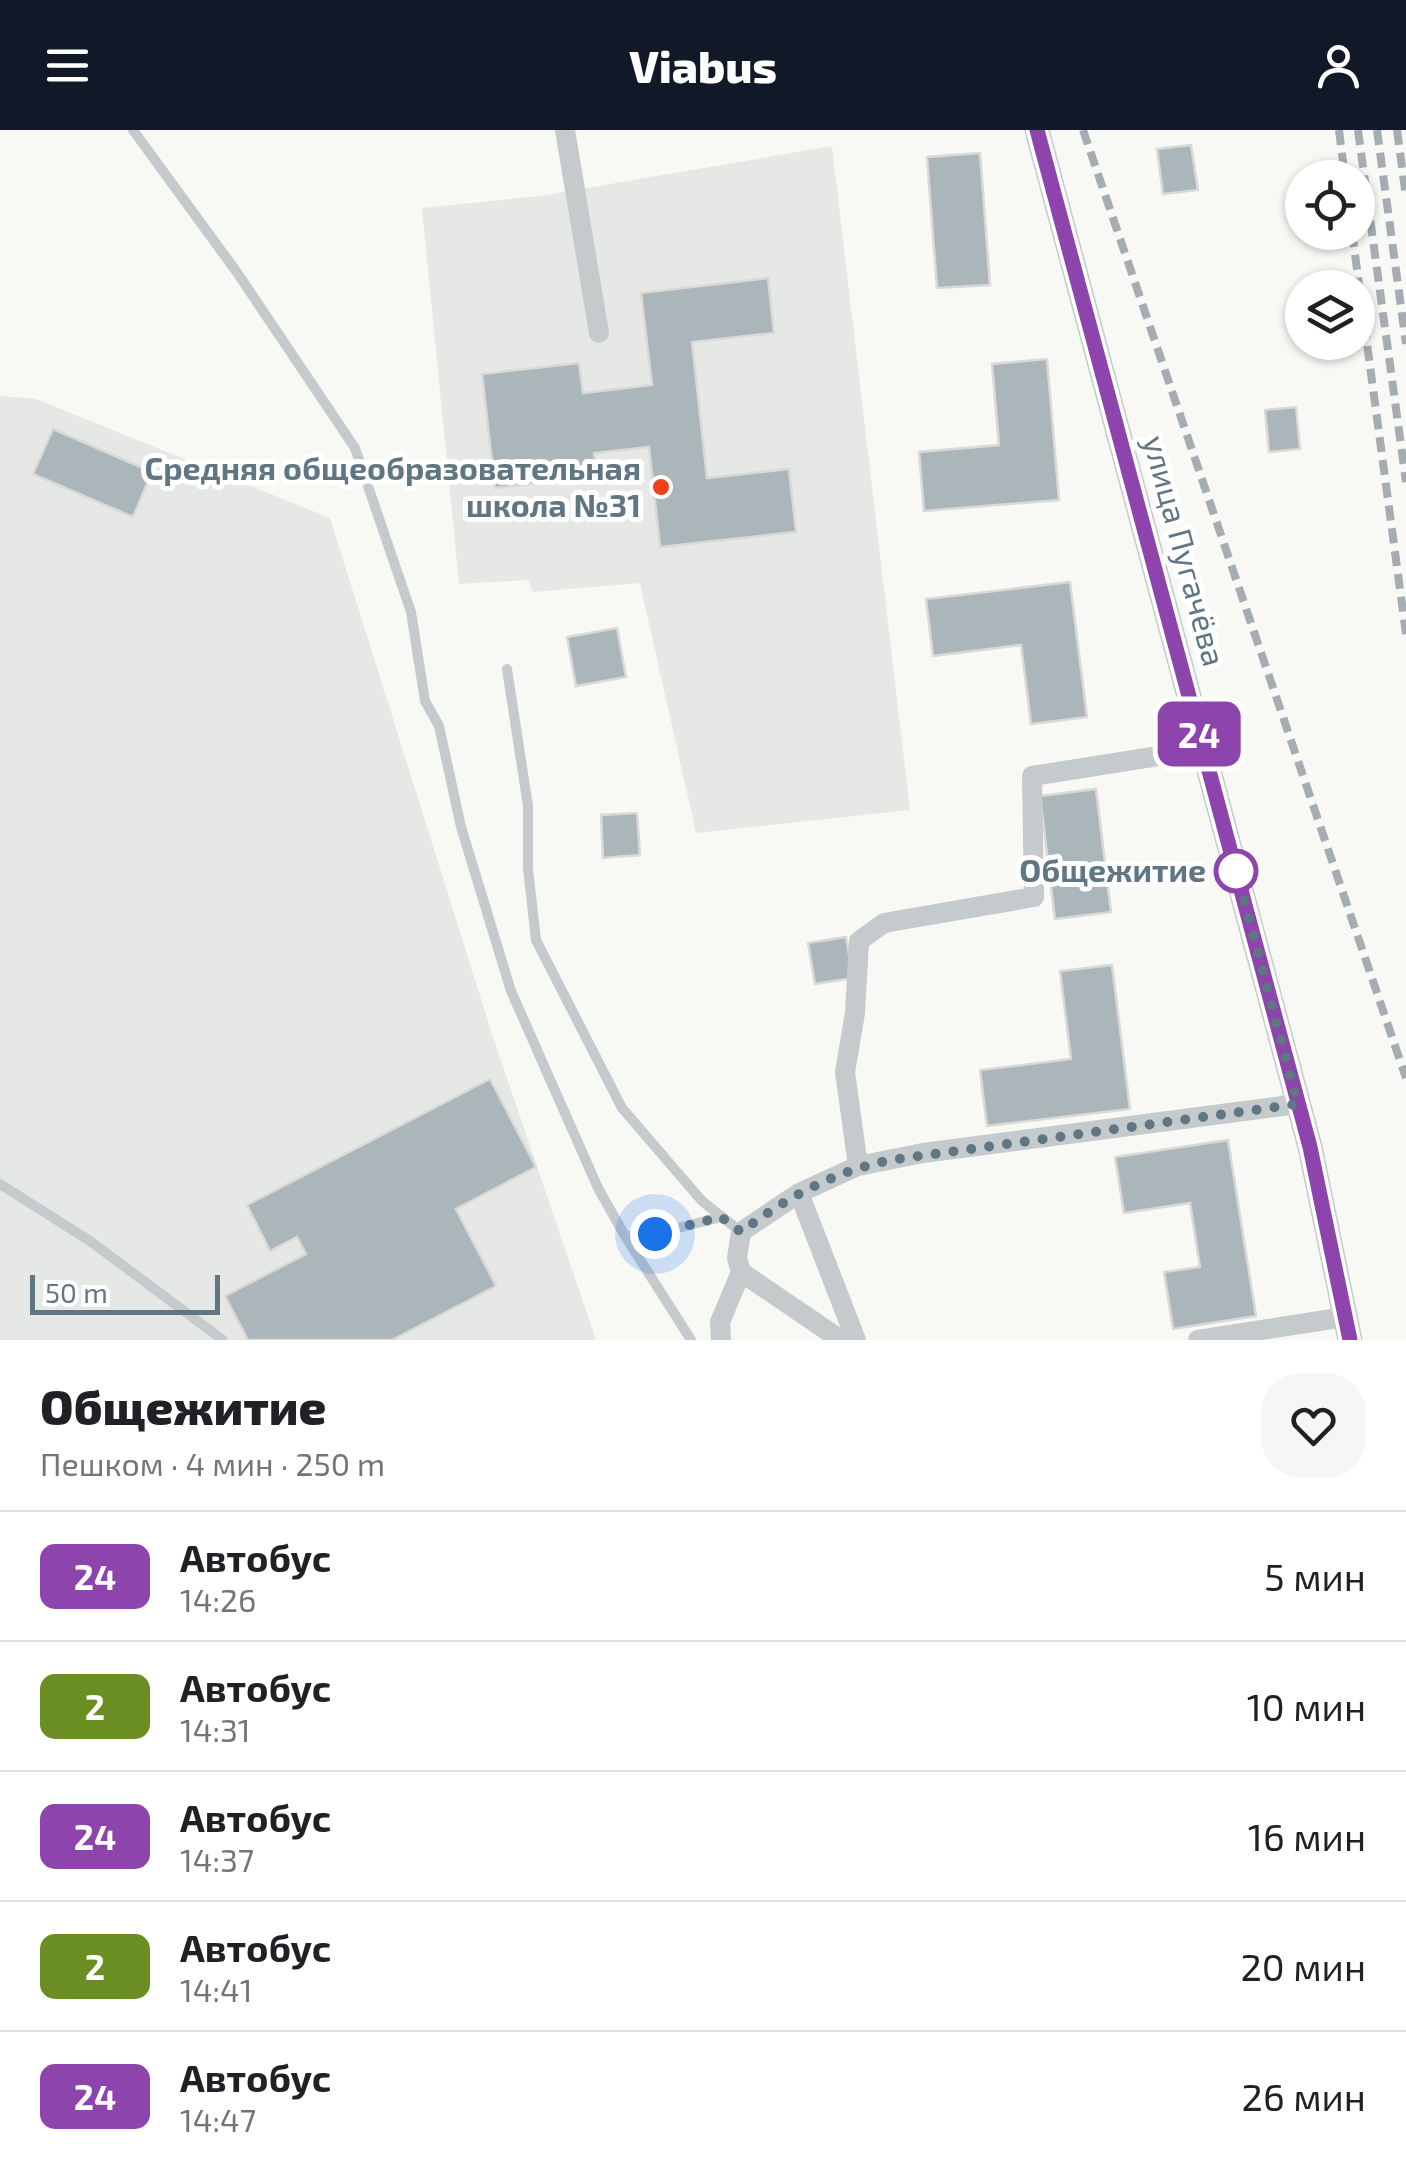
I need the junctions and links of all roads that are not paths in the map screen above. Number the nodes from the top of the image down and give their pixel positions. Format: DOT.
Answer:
graph roads {
  1 [pos="133,130"];
  2 [pos="565,130"];
  3 [pos="1038,130"];
  4 [pos="599,333"];
  5 [pos="507,670"];
  6 [pos="1203,749"];
  7 [pos="1298,1104"];
  8 [pos="858,1166"];
  9 [pos="0,1184"];
  10 [pos="799,1193"];
  11 [pos="721,1217"];
  12 [pos="741,1232"];
  13 [pos="625,1236"];
  14 [pos="741,1272"];
  15 [pos="1347,1329"];
  16 [pos="223,1340"];
  17 [pos="691,1340"];
  18 [pos="721,1340"];
  19 [pos="840,1340"];
  20 [pos="856,1340"];
  21 [pos="1198,1340"];
  1 -- 13 [label="lane"];
  2 -- 4 [label="street"];
  3 -- 6 [label="street, улица Пугачёва"];
  5 -- 11 [label="lane"];
  6 -- 7 [label="street, улица Пугачёва"];
  6 -- 8 [label="street"];
  7 -- 8 [label="street"];
  7 -- 15 [label="street, улица Пугачёва"];
  8 -- 10 [label="street"];
  9 -- 16 [label="lane"];
  10 -- 12 [label="street"];
  10 -- 20 [label="street"];
  11 -- 12 [label="lane"];
  11 -- 13 [label="lane"];
  12 -- 14 [label="street"];
  13 -- 17 [label="lane"];
  14 -- 18 [label="street"];
  14 -- 19 [label="street"];
  15 -- 21 [label="street"];
}
